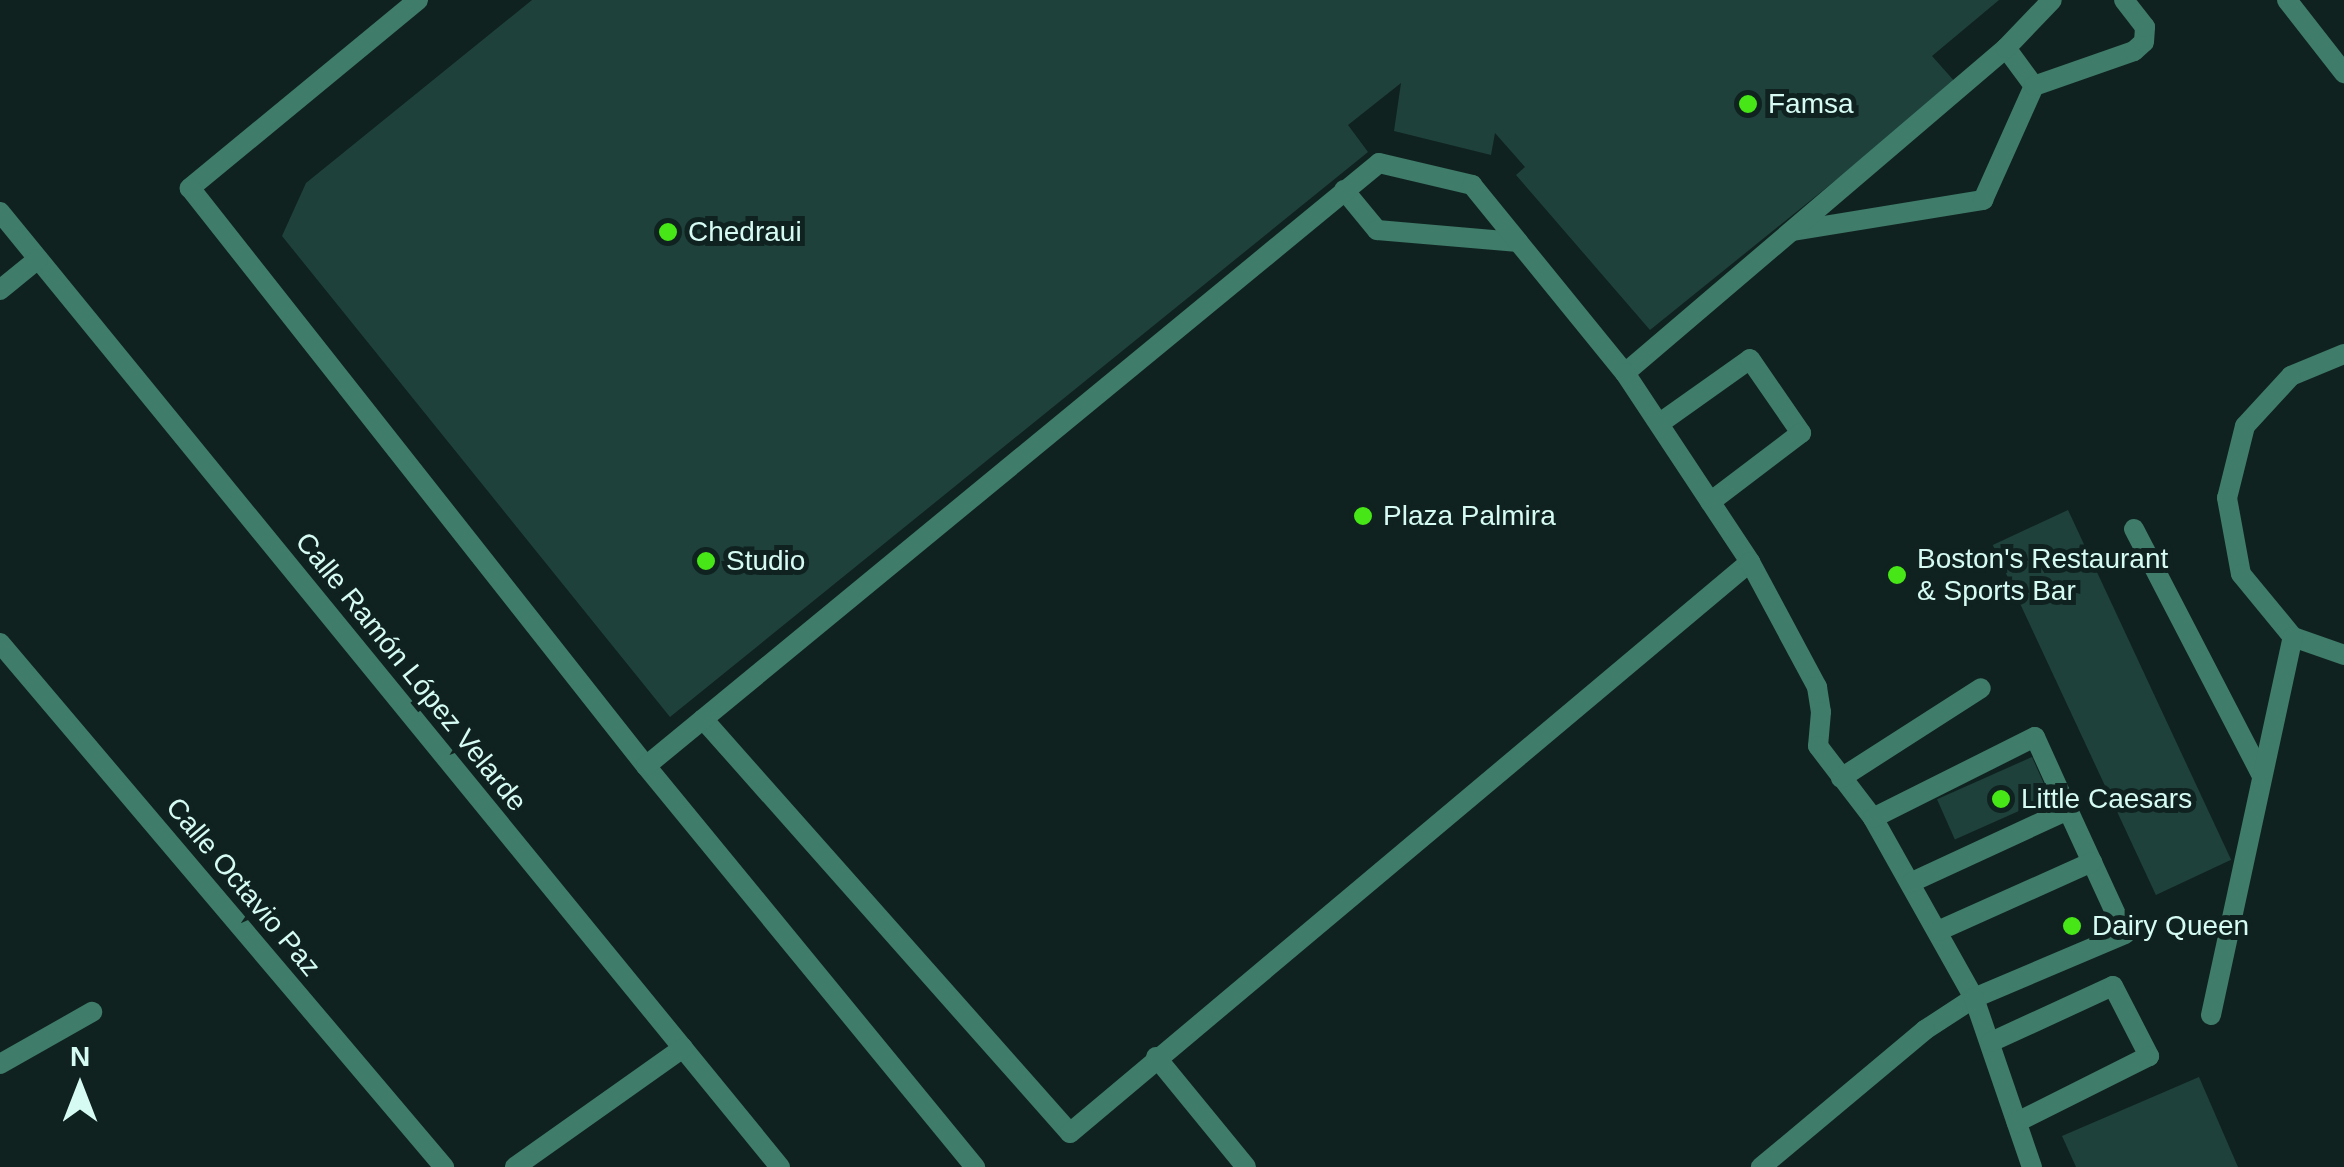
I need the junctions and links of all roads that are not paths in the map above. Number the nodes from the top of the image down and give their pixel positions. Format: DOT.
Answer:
graph roads {
  1 [pos="418,0"];
  2 [pos="2052,0"];
  3 [pos="2124,0"];
  4 [pos="2287,0"];
  5 [pos="2006,48"];
  6 [pos="2344,72"];
  7 [pos="2034,86"];
  8 [pos="1344,190"];
  9 [pos="0,212"];
  10 [pos="1791,232"];
  11 [pos="1518,242"];
  12 [pos="38,258"];
  13 [pos="0,290"];
  14 [pos="2344,354"];
  15 [pos="1626,374"];
  16 [pos="1660,423"];
  17 [pos="1710,502"];
  18 [pos="2134,529"];
  19 [pos="1750,562"];
  20 [pos="2293,638"];
  21 [pos="0,643"];
  22 [pos="2344,655"];
  23 [pos="1981,688"];
  24 [pos="703,719"];
  25 [pos="646,766"];
  26 [pos="2262,776"];
  27 [pos="1841,778"];
  28 [pos="2068,810"];
  29 [pos="1873,818"];
  30 [pos="2092,862"];
  31 [pos="1912,882"];
  32 [pos="1938,930"];
  33 [pos="1974,998"];
  34 [pos="92,1012"];
  35 [pos="2211,1015"];
  36 [pos="1991,1042"];
  37 [pos="683,1048"];
  38 [pos="1156,1057"];
  39 [pos="0,1064"];
  40 [pos="2017,1122"];
  41 [pos="444,1167"];
  42 [pos="515,1167"];
  43 [pos="780,1167"];
  44 [pos="976,1167"];
  45 [pos="1246,1167"];
  46 [pos="1761,1167"];
  47 [pos="2032,1167"];
  1 -- 25 [label="street"];
  2 -- 5 [label="street"];
  3 -- 7 [label="street"];
  4 -- 6 [label="street"];
  5 -- 7 [label="street"];
  5 -- 10 [label="street"];
  7 -- 10 [label="street"];
  8 -- 11 [label="street"];
  8 -- 11 [label="street"];
  8 -- 24 [label="street"];
  9 -- 12 [label="street, Calle Ramón López Velarde"];
  10 -- 15 [label="street"];
  11 -- 15 [label="street"];
  12 -- 13 [label="street"];
  12 -- 37 [label="street, Calle Ramón López Velarde"];
  14 -- 20 [label="street"];
  15 -- 16 [label="street"];
  16 -- 17 [label="street"];
  16 -- 17 [label="street"];
  17 -- 19 [label="street"];
  18 -- 26 [label="street"];
  19 -- 27 [label="street"];
  19 -- 38 [label="street"];
  20 -- 22 [label="street"];
  20 -- 26 [label="street"];
  21 -- 41 [label="street, Calle Octavio Paz"];
  23 -- 27 [label="street"];
  24 -- 25 [label="street"];
  24 -- 38 [label="street"];
  25 -- 44 [label="street"];
  26 -- 35 [label="street"];
  27 -- 29 [label="street"];
  28 -- 29 [label="street"];
  28 -- 30 [label="street"];
  28 -- 31 [label="street"];
  29 -- 31 [label="street"];
  30 -- 32 [label="street"];
  30 -- 33 [label="street"];
  31 -- 32 [label="street"];
  32 -- 33 [label="street"];
  33 -- 36 [label="street"];
  33 -- 46 [label="street"];
  34 -- 39 [label="street"];
  36 -- 40 [label="street"];
  36 -- 40 [label="street"];
  37 -- 42 [label="street"];
  37 -- 43 [label="street, Calle Ramón López Velarde"];
  38 -- 45 [label="street"];
  40 -- 47 [label="street"];
}
